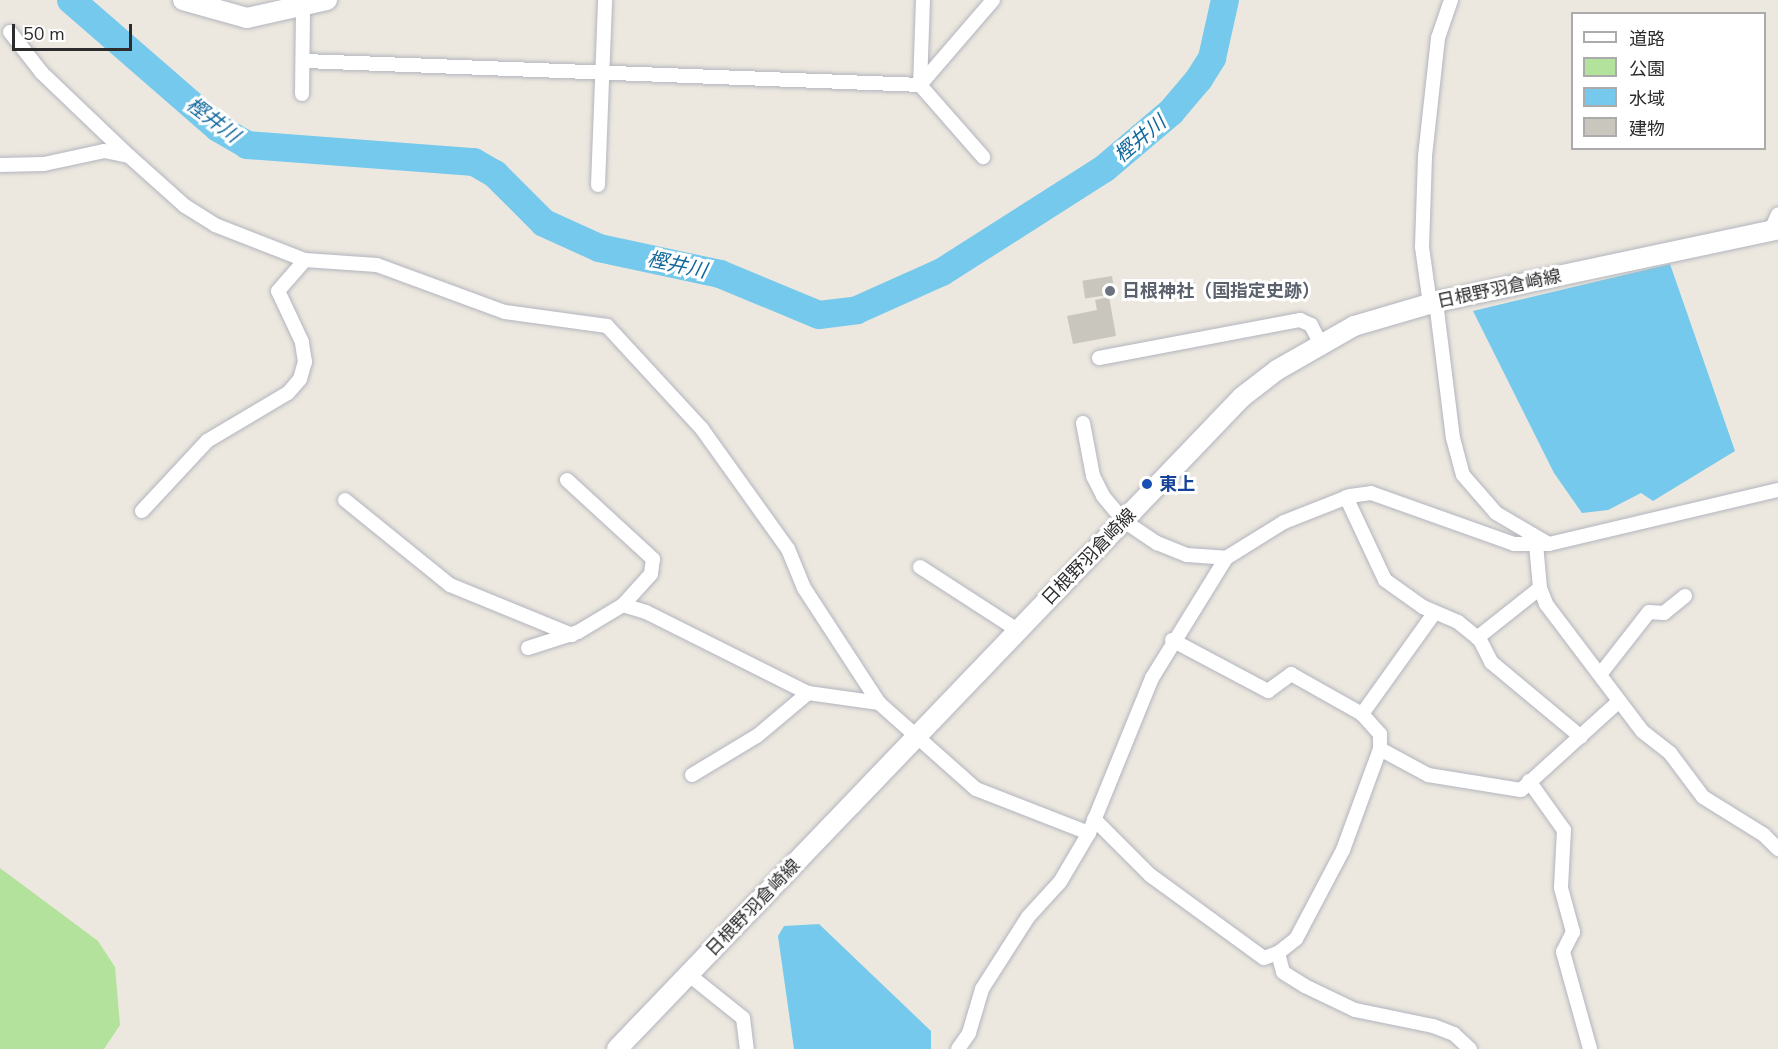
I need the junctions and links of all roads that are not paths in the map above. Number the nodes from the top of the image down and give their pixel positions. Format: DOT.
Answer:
graph roads {
  1 [pos="183,0"];
  2 [pos="327,0"];
  3 [pos="605,0"];
  4 [pos="923,0"];
  5 [pos="993,0"];
  6 [pos="1451,0"];
  7 [pos="303,9"];
  8 [pos="10,32"];
  9 [pos="305,61"];
  10 [pos="602,73"];
  11 [pos="920,86"];
  12 [pos="302,94"];
  13 [pos="129,156"];
  14 [pos="983,157"];
  15 [pos="0,165"];
  16 [pos="598,185"];
  17 [pos="1776,224"];
  18 [pos="304,260"];
  19 [pos="1433,303"];
  20 [pos="1320,343"];
  21 [pos="1099,358"];
  22 [pos="1083,423"];
  23 [pos="567,480"];
  24 [pos="1778,490"];
  25 [pos="1346,498"];
  26 [pos="345,500"];
  27 [pos="142,511"];
  28 [pos="1124,521"];
  29 [pos="1542,544"];
  30 [pos="1226,558"];
  31 [pos="920,567"];
  32 [pos="1540,588"];
  33 [pos="1685,596"];
  34 [pos="623,605"];
  35 [pos="1435,612"];
  36 [pos="1019,631"];
  37 [pos="572,635"];
  38 [pos="1477,638"];
  39 [pos="1172,640"];
  40 [pos="528,648"];
  41 [pos="1602,672"];
  42 [pos="808,693"];
  43 [pos="1618,701"];
  44 [pos="879,703"];
  45 [pos="1362,714"];
  46 [pos="1581,737"];
  47 [pos="917,738"];
  48 [pos="1380,749"];
  49 [pos="692,776"];
  50 [pos="1529,781"];
  51 [pos="1094,819"];
  52 [pos="1089,833"];
  53 [pos="1778,849"];
  54 [pos="1278,953"];
  55 [pos="688,974"];
  56 [pos="617,1049"];
  57 [pos="747,1049"];
  58 [pos="958,1049"];
  59 [pos="1470,1049"];
  60 [pos="1590,1049"];
  1 -- 7 [label="main road"];
  2 -- 7 [label="main road"];
  3 -- 10 [label="street"];
  4 -- 11 [label="street"];
  5 -- 11 [label="street"];
  6 -- 19 [label="street"];
  7 -- 9 [label="street"];
  8 -- 13 [label="street"];
  9 -- 10 [label="street"];
  9 -- 12 [label="street"];
  10 -- 11 [label="street"];
  10 -- 16 [label="street"];
  11 -- 14 [label="street"];
  13 -- 15 [label="street"];
  13 -- 18 [label="street"];
  17 -- 19 [label="main road, 日根野羽倉崎線"];
  18 -- 27 [label="street"];
  18 -- 44 [label="street"];
  19 -- 20 [label="main road, 日根野羽倉崎線"];
  19 -- 29 [label="street"];
  20 -- 21 [label="street"];
  20 -- 28 [label="main road, 日根野羽倉崎線"];
  22 -- 28 [label="street"];
  23 -- 34 [label="street"];
  24 -- 29 [label="street"];
  25 -- 29 [label="street"];
  25 -- 30 [label="street"];
  25 -- 35 [label="street"];
  26 -- 37 [label="street"];
  28 -- 30 [label="street"];
  28 -- 36 [label="main road, 日根野羽倉崎線"];
  29 -- 32 [label="street"];
  30 -- 39 [label="street"];
  31 -- 36 [label="street"];
  32 -- 38 [label="street"];
  32 -- 41 [label="street"];
  33 -- 41 [label="street"];
  34 -- 37 [label="street"];
  34 -- 42 [label="street"];
  35 -- 38 [label="street"];
  35 -- 45 [label="street"];
  36 -- 47 [label="main road, 日根野羽倉崎線"];
  37 -- 40 [label="street"];
  38 -- 46 [label="street"];
  39 -- 45 [label="street"];
  39 -- 51 [label="street"];
  41 -- 43 [label="street"];
  42 -- 44 [label="street"];
  42 -- 49 [label="street"];
  43 -- 46 [label="street"];
  43 -- 53 [label="street"];
  44 -- 47 [label="street"];
  45 -- 48 [label="street"];
  46 -- 50 [label="street"];
  47 -- 52 [label="street"];
  47 -- 55 [label="main road, 日根野羽倉崎線"];
  48 -- 50 [label="street"];
  48 -- 54 [label="street"];
  50 -- 60 [label="street"];
  51 -- 52 [label="street"];
  51 -- 54 [label="street"];
  52 -- 58 [label="street"];
  54 -- 59 [label="street"];
  55 -- 56 [label="main road, 日根野羽倉崎線"];
  55 -- 57 [label="street"];
}
